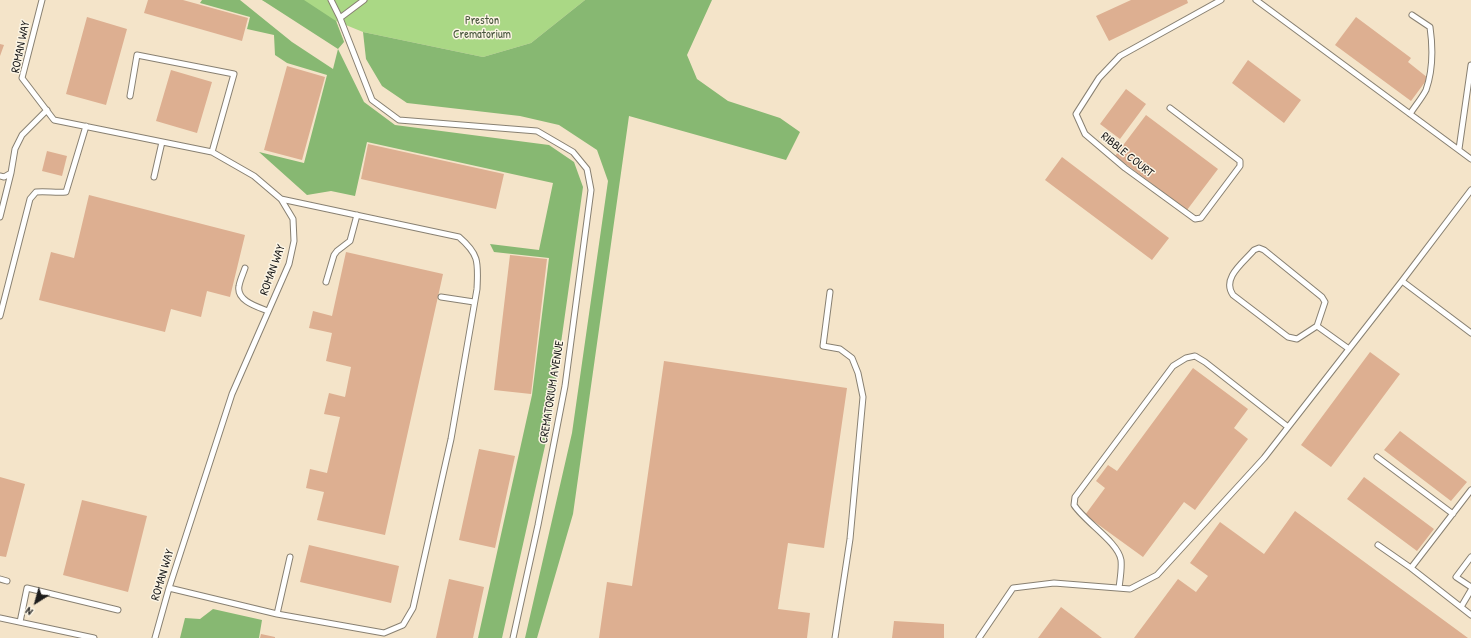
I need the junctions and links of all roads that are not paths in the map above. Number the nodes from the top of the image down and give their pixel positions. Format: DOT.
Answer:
graph roads {
  1 [pos="42,0"];
  2 [pos="331,0"];
  3 [pos="364,0"];
  4 [pos="1221,0"];
  5 [pos="1256,0"];
  6 [pos="1412,14"];
  7 [pos="340,18"];
  8 [pos="1471,65"];
  9 [pos="130,96"];
  10 [pos="1170,108"];
  11 [pos="47,110"];
  12 [pos="1410,114"];
  13 [pos="86,126"];
  14 [pos="162,142"];
  15 [pos="1459,149"];
  16 [pos="212,152"];
  17 [pos="1471,158"];
  18 [pos="11,173"];
  19 [pos="0,176"];
  20 [pos="154,177"];
  21 [pos="1471,190"];
  22 [pos="281,199"];
  23 [pos="357,215"];
  24 [pos="0,217"];
  25 [pos="245,268"];
  26 [pos="1402,281"];
  27 [pos="326,282"];
  28 [pos="830,292"];
  29 [pos="441,297"];
  30 [pos="474,302"];
  31 [pos="268,311"];
  32 [pos="0,316"];
  33 [pos="1317,326"];
  34 [pos="1471,333"];
  35 [pos="1349,349"];
  36 [pos="1288,427"];
  37 [pos="1377,457"];
  38 [pos="1471,490"];
  39 [pos="1453,514"];
  40 [pos="1378,545"];
  41 [pos="290,557"];
  42 [pos="1471,557"];
  43 [pos="1411,568"];
  44 [pos="0,579"];
  45 [pos="7,581"];
  46 [pos="1471,587"];
  47 [pos="170,588"];
  48 [pos="1119,588"];
  49 [pos="1471,590"];
  50 [pos="1461,607"];
  51 [pos="118,610"];
  52 [pos="277,614"];
  53 [pos="1471,614"];
  54 [pos="0,618"];
  55 [pos="20,622"];
  56 [pos="94,638"];
  57 [pos="155,638"];
  58 [pos="513,638"];
  59 [pos="835,638"];
  60 [pos="979,638"];
  1 -- 11 [label="lane, ROMAN WAY"];
  2 -- 7 [label="lane"];
  3 -- 7 [label="lane"];
  4 -- 10 [label="lane, RIBBLE COURT"];
  5 -- 12 [label="lane"];
  6 -- 12 [label="lane"];
  7 -- 58 [label="lane, CREMATORIUM AVENUE"];
  8 -- 15 [label="lane"];
  9 -- 16 [label="lane"];
  11 -- 13 [label="lane, ROMAN WAY"];
  11 -- 18 [label="lane"];
  12 -- 15 [label="lane"];
  13 -- 14 [label="lane, ROMAN WAY"];
  13 -- 32 [label="lane"];
  14 -- 16 [label="lane, ROMAN WAY"];
  14 -- 20 [label="lane"];
  15 -- 17 [label="lane"];
  16 -- 22 [label="lane, ROMAN WAY"];
  18 -- 19 [label="lane"];
  18 -- 24 [label="lane"];
  21 -- 26 [label="lane"];
  22 -- 23 [label="lane"];
  22 -- 31 [label="lane, ROMAN WAY"];
  23 -- 27 [label="lane"];
  23 -- 30 [label="lane"];
  25 -- 31 [label="lane"];
  26 -- 34 [label="lane"];
  26 -- 35 [label="lane"];
  28 -- 59 [label="lane"];
  29 -- 30 [label="lane"];
  30 -- 52 [label="lane"];
  31 -- 47 [label="lane, ROMAN WAY"];
  33 -- 33 [label="lane"];
  33 -- 35 [label="lane"];
  35 -- 36 [label="lane"];
  36 -- 48 [label="lane"];
  36 -- 48 [label="lane"];
  37 -- 39 [label="lane"];
  38 -- 39 [label="lane"];
  39 -- 43 [label="lane"];
  40 -- 43 [label="lane"];
  41 -- 52 [label="lane"];
  42 -- 46 [label="lane"];
  43 -- 50 [label="lane"];
  44 -- 45 [label="lane"];
  47 -- 52 [label="lane"];
  47 -- 57 [label="lane, ROMAN WAY"];
  48 -- 60 [label="lane"];
  49 -- 50 [label="lane"];
  50 -- 53 [label="lane"];
  51 -- 55 [label="lane"];
  54 -- 55 [label="lane"];
  55 -- 56 [label="lane"];
}
